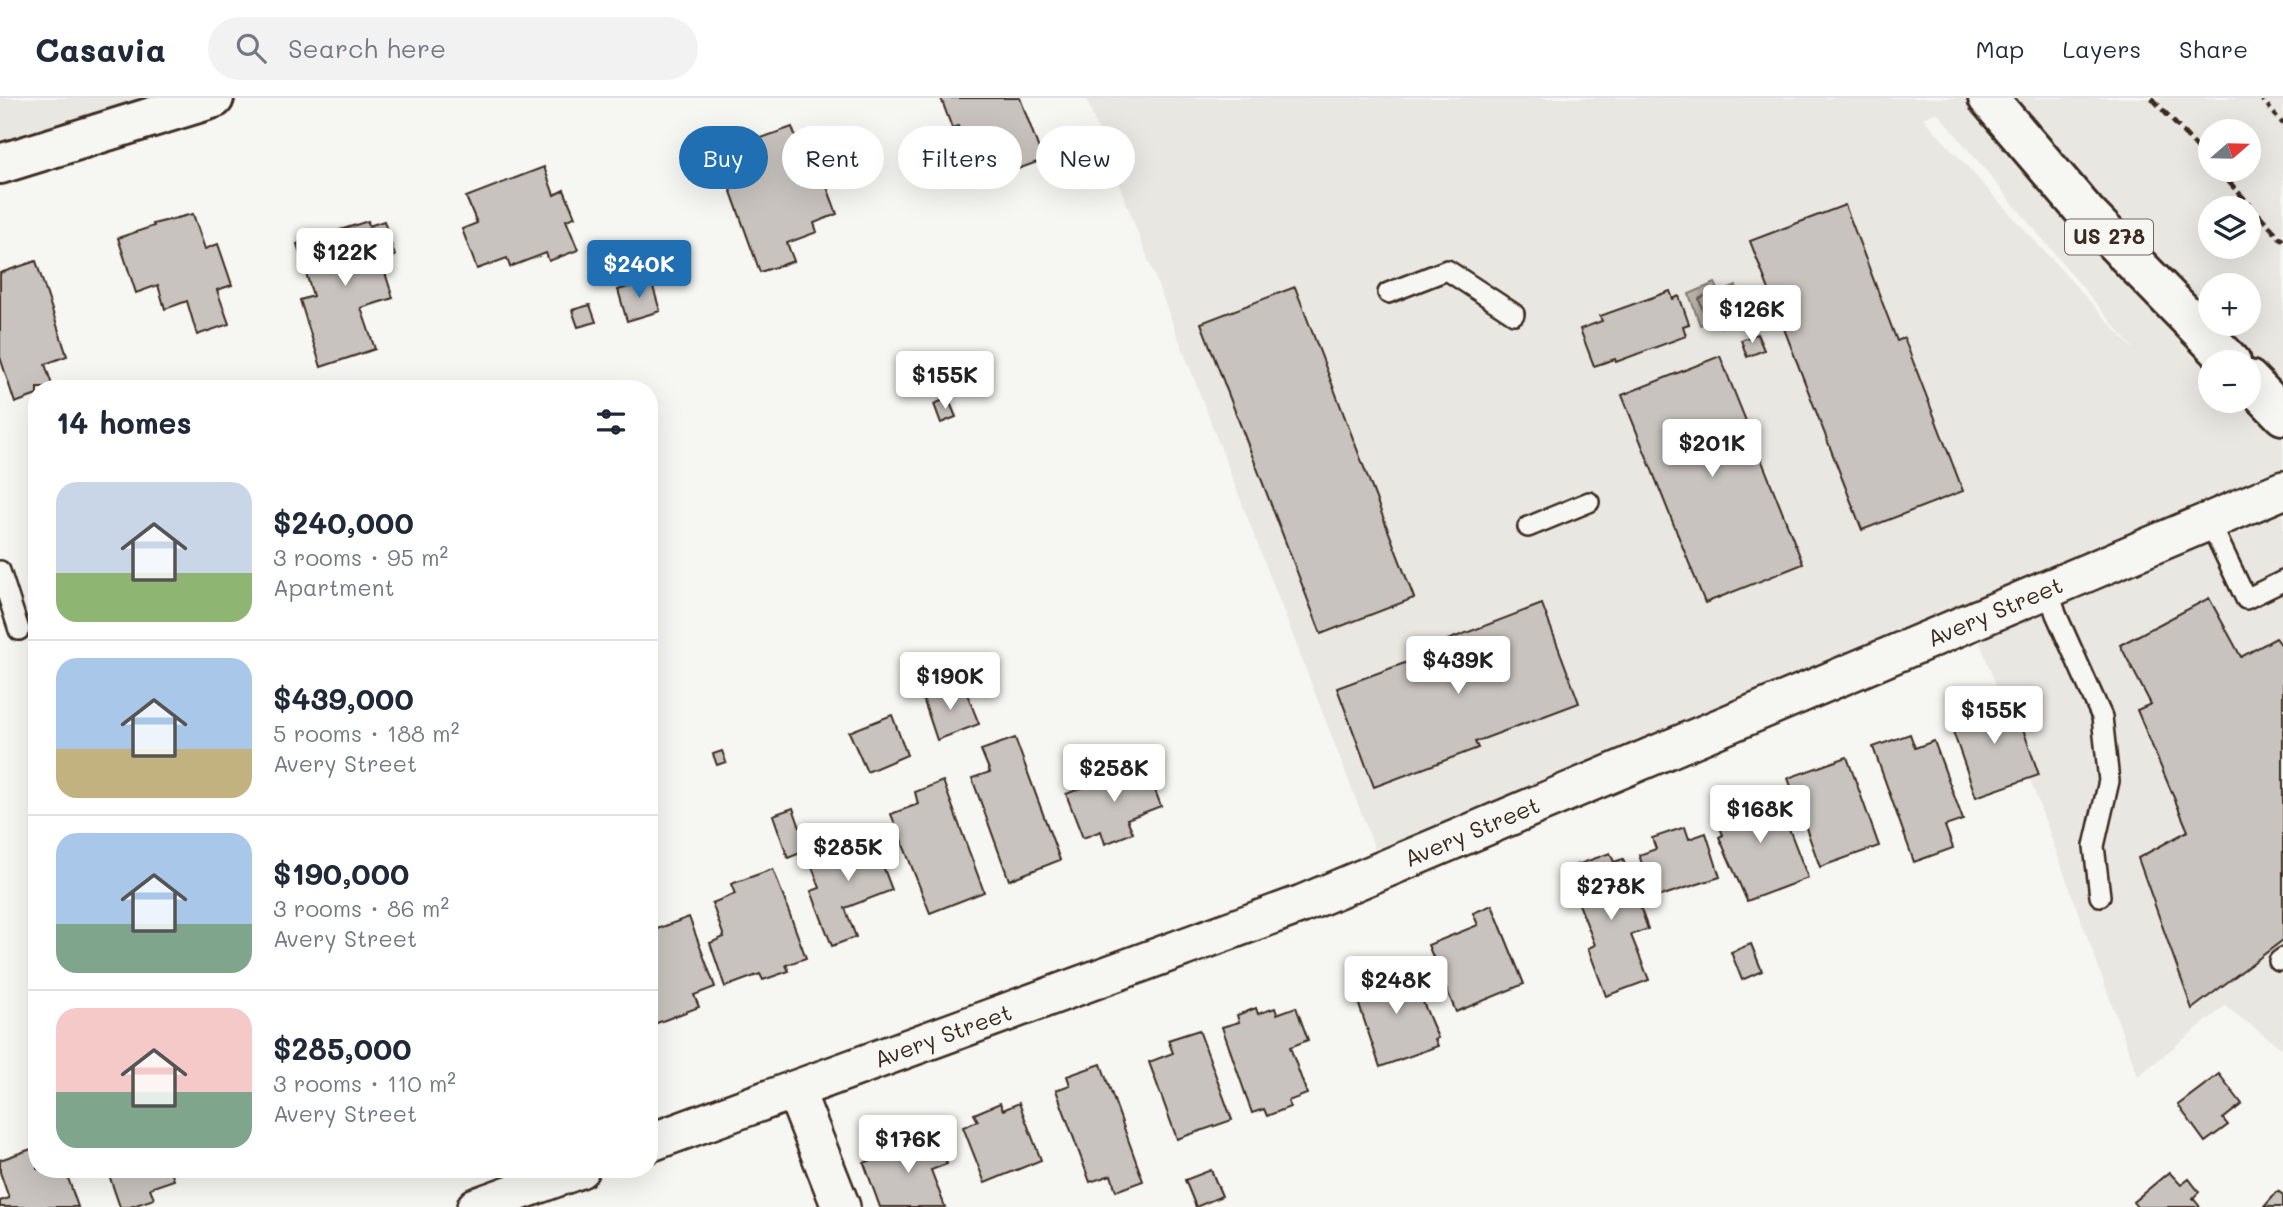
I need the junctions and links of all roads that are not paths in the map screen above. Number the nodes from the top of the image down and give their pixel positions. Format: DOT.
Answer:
graph roads {
  1 [pos="214,98"];
  2 [pos="1988,98"];
  3 [pos="0,164"];
  4 [pos="1388,293"];
  5 [pos="1514,314"];
  6 [pos="2219,350"];
  7 [pos="2261,392"];
  8 [pos="2283,415"];
  9 [pos="2283,490"];
  10 [pos="1589,502"];
  11 [pos="2209,521"];
  12 [pos="1528,527"];
  13 [pos="0,571"];
  14 [pos="2283,581"];
  15 [pos="2048,589"];
  16 [pos="19,630"];
  17 [pos="2100,896"];
  18 [pos="795,1090"];
  19 [pos="658,1140"];
  20 [pos="555,1178"];
  21 [pos="476,1207"];
  22 [pos="841,1207"];
  1 -- 3 [label="main road"];
  2 -- 6 [label="main road, US 278"];
  4 -- 5 [label="lane"];
  7 -- 8 [label="main road"];
  9 -- 11 [label="street, Avery Street"];
  10 -- 12 [label="lane"];
  11 -- 14 [label="lane"];
  11 -- 15 [label="street, Avery Street"];
  13 -- 16 [label="lane"];
  15 -- 17 [label="lane"];
  15 -- 18 [label="street, Avery Street"];
  18 -- 19 [label="street, Avery Street"];
  18 -- 22 [label="street"];
  20 -- 21 [label="street"];
}
